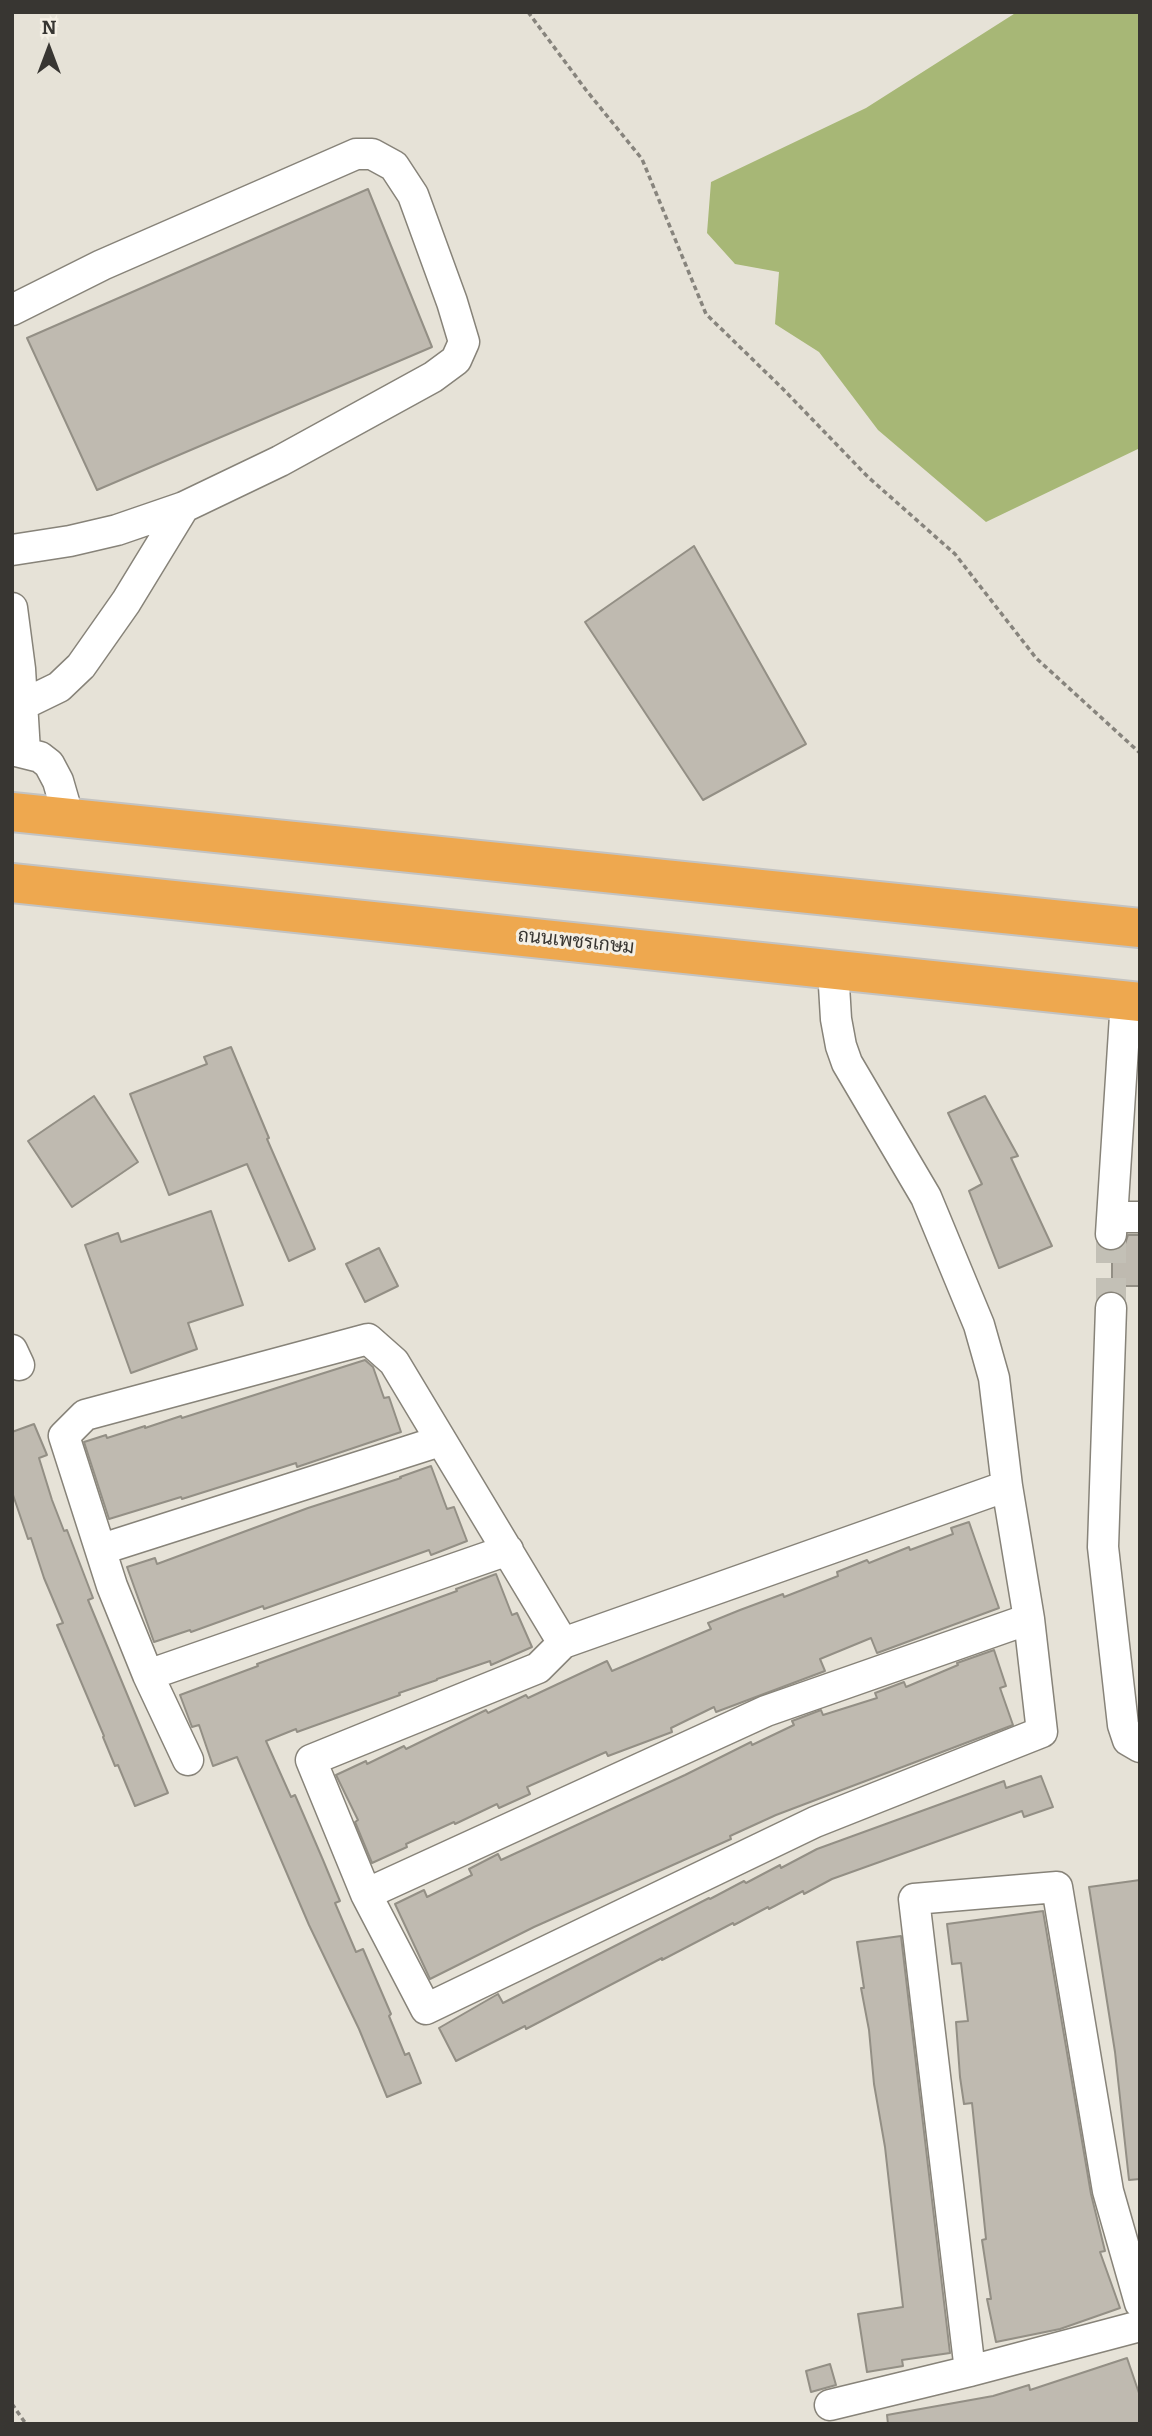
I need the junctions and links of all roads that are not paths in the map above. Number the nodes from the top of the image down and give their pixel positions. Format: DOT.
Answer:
graph roads {
  1 [pos="12,310"];
  2 [pos="184,507"];
  3 [pos="12,550"];
  4 [pos="12,608"];
  5 [pos="22,705"];
  6 [pos="19,751"];
  7 [pos="12,813"];
  8 [pos="69,819"];
  9 [pos="12,883"];
  10 [pos="1140,928"];
  11 [pos="833,969"];
  12 [pos="1133,1001"];
  13 [pos="1129,1135"];
  14 [pos="1121,1223"];
  15 [pos="1111,1308"];
  16 [pos="440,1441"];
  17 [pos="1007,1486"];
  18 [pos="102,1549"];
  19 [pos="508,1550"];
  20 [pos="1029,1619"];
  21 [pos="563,1643"];
  22 [pos="148,1675"];
  23 [pos="1140,1747"];
  24 [pos="188,1760"];
  25 [pos="366,1894"];
  26 [pos="1140,2303"];
  27 [pos="1140,2326"];
  28 [pos="970,2371"];
  29 [pos="830,2404"];
  1 -- 2 [label="street"];
  2 -- 3 [label="street"];
  2 -- 5 [label="street"];
  4 -- 5 [label="street"];
  5 -- 6 [label="street"];
  6 -- 8 [label="street"];
  7 -- 8 [label="highway"];
  8 -- 10 [label="highway"];
  9 -- 11 [label="highway, ถนนเพชรเกษม"];
  11 -- 12 [label="highway, ถนนเพชรเกษม"];
  11 -- 17 [label="street"];
  12 -- 13 [label="street"];
  13 -- 14 [label="street"];
  15 -- 23 [label="street"];
  16 -- 18 [label="street"];
  16 -- 18 [label="street"];
  16 -- 19 [label="street"];
  17 -- 20 [label="street"];
  17 -- 21 [label="street"];
  18 -- 22 [label="street"];
  19 -- 21 [label="street"];
  19 -- 22 [label="street"];
  20 -- 25 [label="street"];
  20 -- 25 [label="street"];
  21 -- 25 [label="street"];
  22 -- 24 [label="street"];
  26 -- 28 [label="street"];
  27 -- 28 [label="street"];
  28 -- 29 [label="street"];
}
